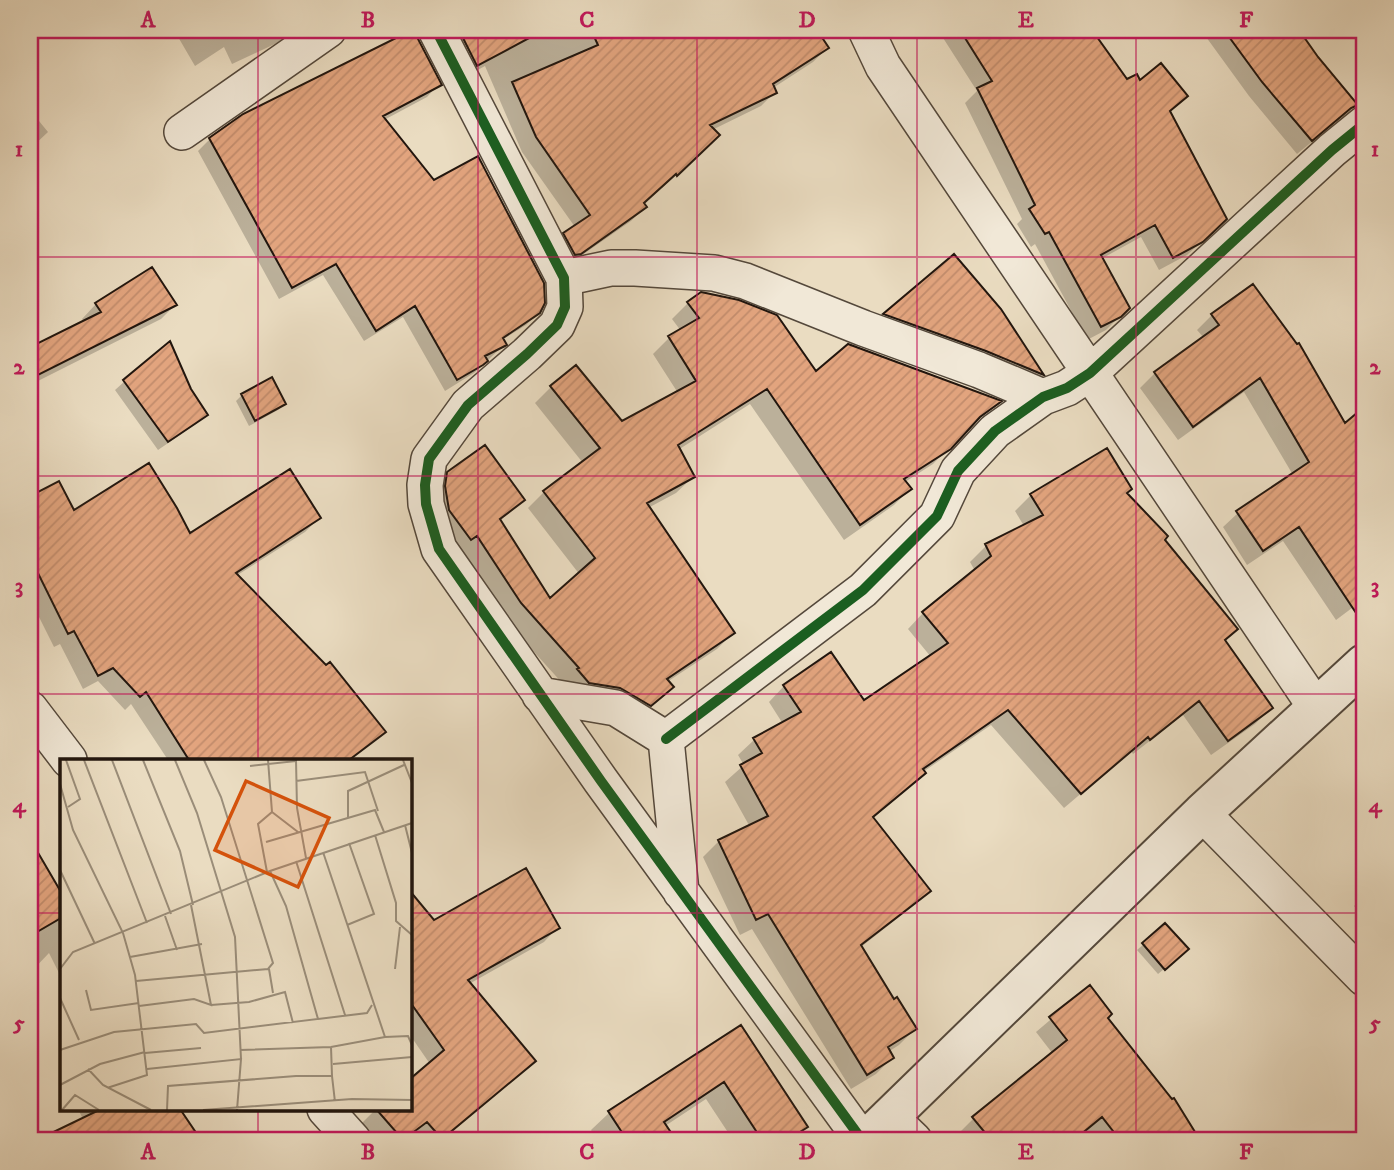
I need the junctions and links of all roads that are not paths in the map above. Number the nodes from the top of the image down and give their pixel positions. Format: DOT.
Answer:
graph roads {
  1 [pos="328,30"];
  2 [pos="436,30"];
  3 [pos="866,30"];
  4 [pos="1364,124"];
  5 [pos="182,131"];
  6 [pos="564,278"];
  7 [pos="1090,373"];
  8 [pos="1043,397"];
  9 [pos="1364,664"];
  10 [pos="540,695"];
  11 [pos="30,709"];
  12 [pos="1317,709"];
  13 [pos="666,739"];
  14 [pos="68,759"];
  15 [pos="1202,813"];
  16 [pos="681,892"];
  17 [pos="1364,978"];
  18 [pos="326,1110"];
  19 [pos="883,1134"];
  20 [pos="353,1140"];
  1 -- 5 [label="street"];
  2 -- 6 [label="street"];
  3 -- 7 [label="street"];
  4 -- 7 [label="street"];
  6 -- 8 [label="street"];
  6 -- 10 [label="street"];
  7 -- 8 [label="street"];
  7 -- 12 [label="street"];
  8 -- 13 [label="street"];
  9 -- 12 [label="street"];
  10 -- 13 [label="street"];
  10 -- 16 [label="street"];
  11 -- 14 [label="street"];
  12 -- 15 [label="street"];
  13 -- 16 [label="street"];
  15 -- 17 [label="street"];
  15 -- 19 [label="street"];
  16 -- 19 [label="street"];
  18 -- 20 [label="street"];
}
